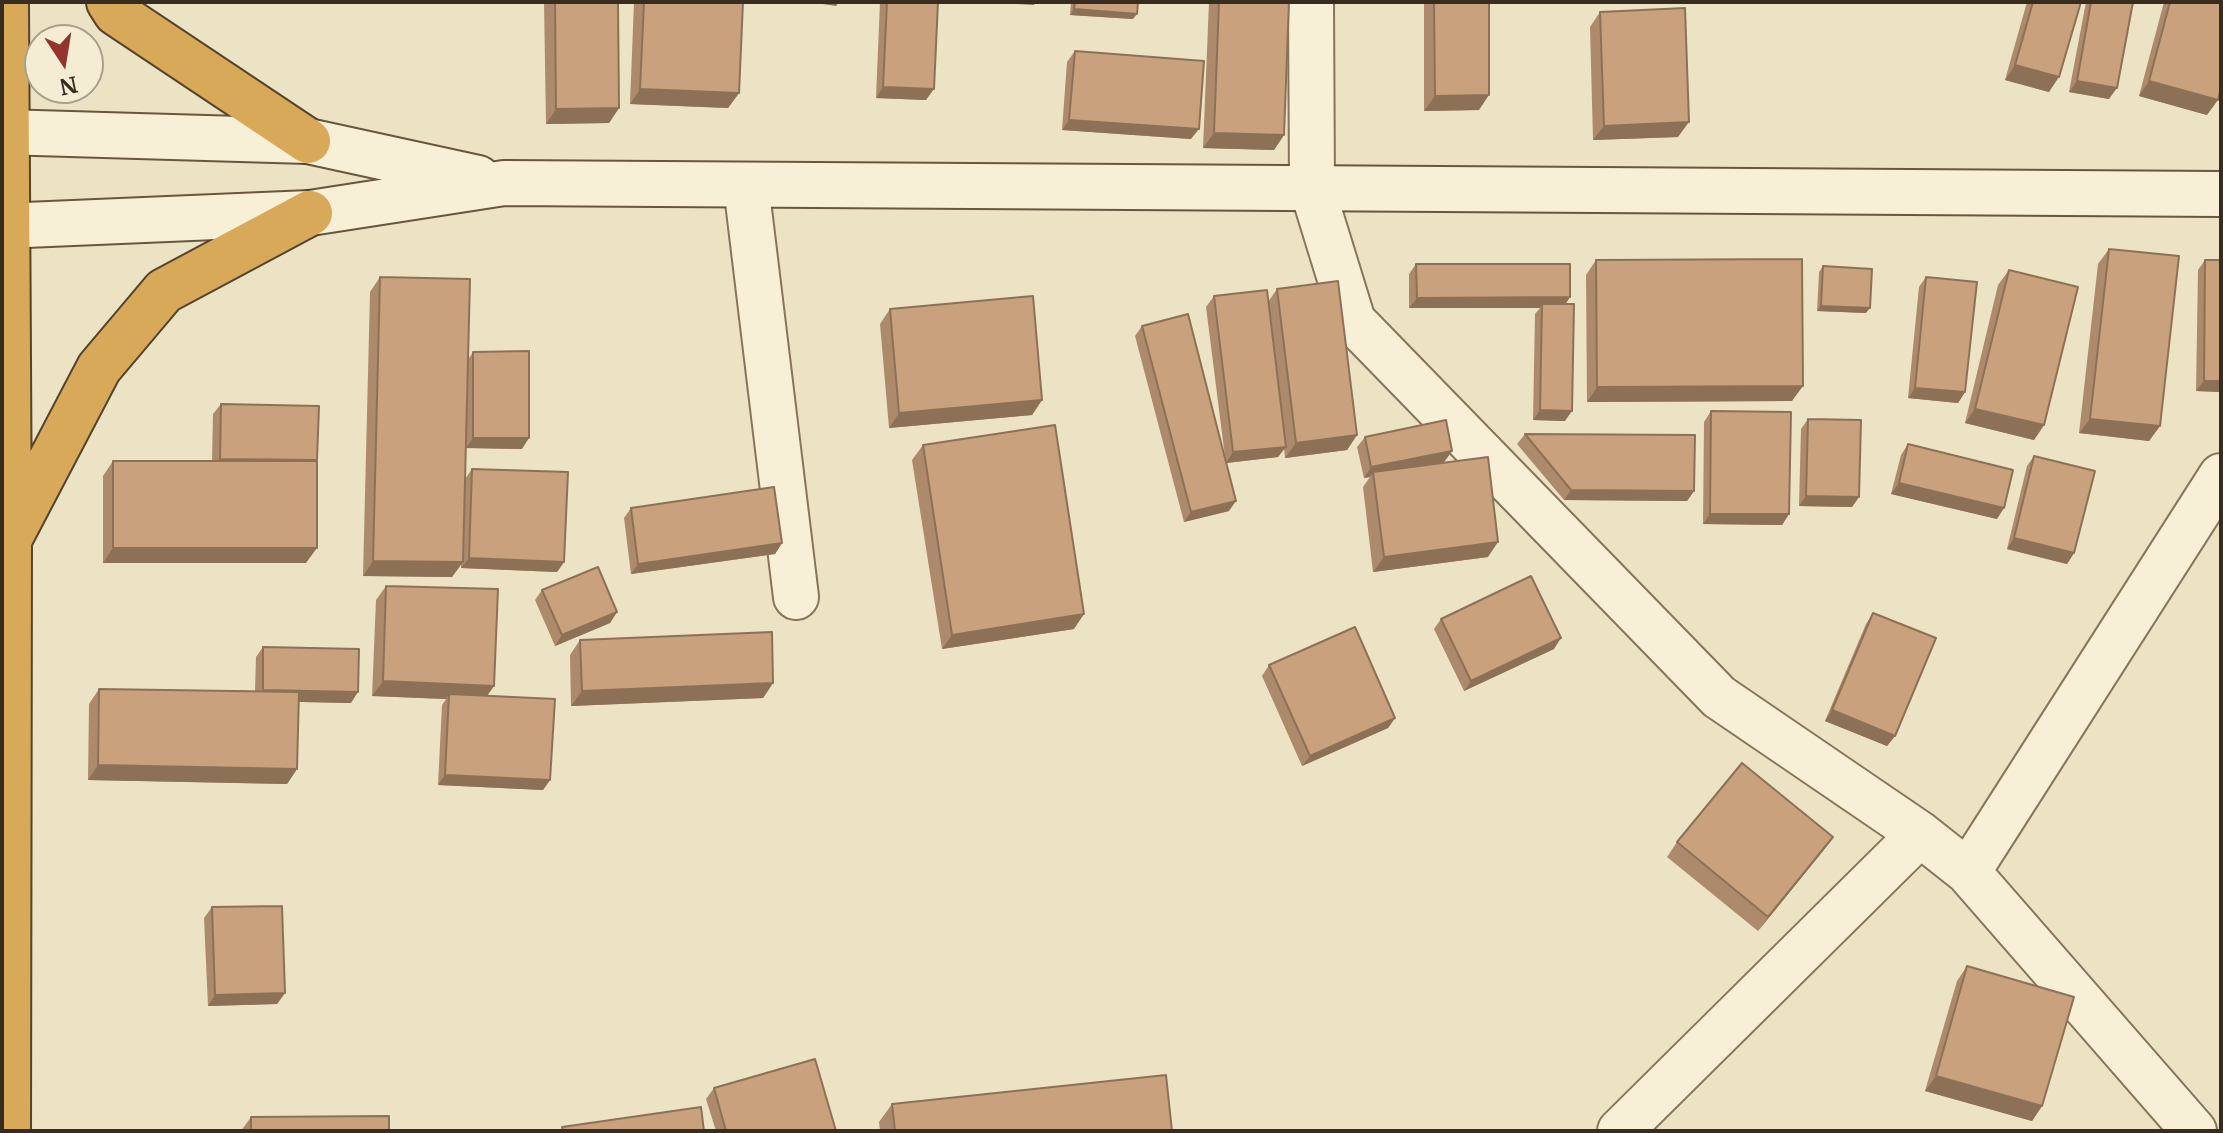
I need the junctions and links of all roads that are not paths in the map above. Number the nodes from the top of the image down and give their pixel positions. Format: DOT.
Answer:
graph roads {
  1 [pos="6,2"];
  2 [pos="109,2"];
  3 [pos="1311,2"];
  4 [pos="4,132"];
  5 [pos="308,141"];
  6 [pos="504,183"];
  7 [pos="746,185"];
  8 [pos="1312,188"];
  9 [pos="2221,194"];
  10 [pos="310,213"];
  11 [pos="5,226"];
  12 [pos="2221,476"];
  13 [pos="9,539"];
  14 [pos="796,597"];
  15 [pos="1920,834"];
  16 [pos="1968,872"];
  17 [pos="8,1131"];
  18 [pos="1620,1131"];
  19 [pos="2194,1131"];
  1 -- 4 [label="highway"];
  2 -- 5 [label="highway"];
  3 -- 8 [label="street"];
  4 -- 5 [label="street"];
  4 -- 11 [label="highway"];
  5 -- 6 [label="street"];
  6 -- 7 [label="street"];
  6 -- 10 [label="street"];
  7 -- 8 [label="street"];
  7 -- 14 [label="street"];
  8 -- 9 [label="street"];
  8 -- 15 [label="street"];
  10 -- 11 [label="street"];
  10 -- 13 [label="highway"];
  11 -- 13 [label="highway"];
  12 -- 16 [label="street"];
  13 -- 17 [label="highway"];
  15 -- 16 [label="street"];
  15 -- 18 [label="street"];
  16 -- 19 [label="street"];
}
